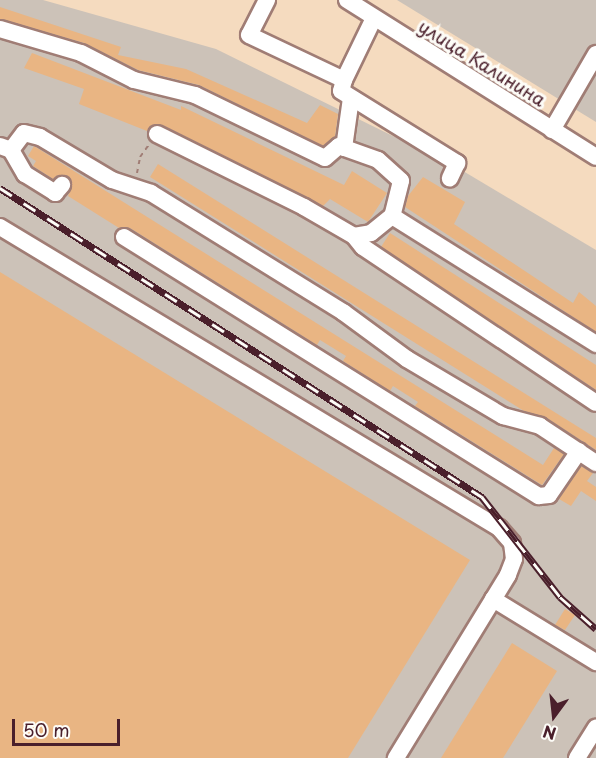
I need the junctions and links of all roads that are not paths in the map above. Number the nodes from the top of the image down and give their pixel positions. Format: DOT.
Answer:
graph roads {
  1 [pos="267,0"];
  2 [pos="347,0"];
  3 [pos="374,18"];
  4 [pos="0,29"];
  5 [pos="596,54"];
  6 [pos="344,80"];
  7 [pos="351,98"];
  8 [pos="552,130"];
  9 [pos="158,134"];
  10 [pos="6,148"];
  11 [pos="344,148"];
  12 [pos="596,157"];
  13 [pos="450,178"];
  14 [pos="62,185"];
  15 [pos="392,216"];
  16 [pos="0,227"];
  17 [pos="354,236"];
  18 [pos="124,237"];
  19 [pos="596,344"];
  20 [pos="596,403"];
  21 [pos="579,451"];
  22 [pos="596,463"];
  23 [pos="493,599"];
  24 [pos="596,662"];
  25 [pos="596,728"];
  26 [pos="396,758"];
  27 [pos="577,758"];
  1 -- 6 [label="street"];
  2 -- 3 [label="street, улица Калинина"];
  3 -- 6 [label="street"];
  3 -- 8 [label="street, улица Калинина"];
  4 -- 11 [label="street"];
  5 -- 8 [label="street"];
  6 -- 7 [label="street"];
  7 -- 11 [label="street"];
  7 -- 13 [label="street"];
  8 -- 12 [label="street, улица Калинина"];
  9 -- 17 [label="street"];
  10 -- 14 [label="street"];
  10 -- 21 [label="street"];
  11 -- 15 [label="street"];
  15 -- 17 [label="street"];
  15 -- 19 [label="street"];
  16 -- 23 [label="street"];
  17 -- 20 [label="street"];
  18 -- 21 [label="street"];
  21 -- 22 [label="street"];
  23 -- 24 [label="street"];
  23 -- 26 [label="street"];
  25 -- 27 [label="street"];
}
